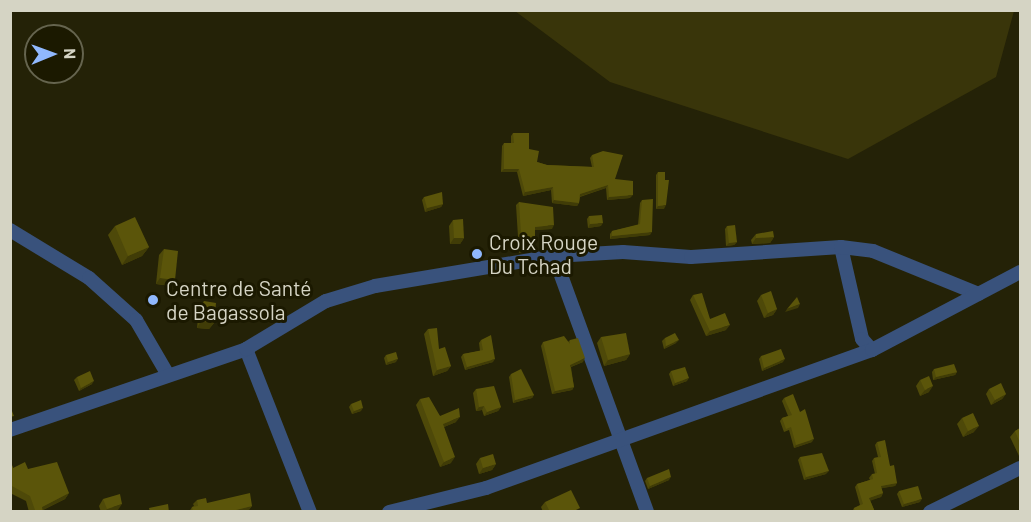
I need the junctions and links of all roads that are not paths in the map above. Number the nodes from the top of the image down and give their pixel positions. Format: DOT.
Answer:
graph roads {
  1 [pos="10,230"];
  2 [pos="841,247"];
  3 [pos="554,256"];
  4 [pos="1020,272"];
  5 [pos="979,294"];
  6 [pos="246,349"];
  7 [pos="872,350"];
  8 [pos="168,375"];
  9 [pos="10,430"];
  10 [pos="622,440"];
  11 [pos="1020,468"];
  12 [pos="310,512"];
  13 [pos="389,512"];
  14 [pos="647,512"];
  15 [pos="930,512"];
  1 -- 8 [label="street"];
  2 -- 3 [label="street"];
  2 -- 5 [label="street"];
  2 -- 7 [label="street"];
  3 -- 6 [label="street"];
  3 -- 10 [label="street"];
  4 -- 5 [label="street"];
  5 -- 7 [label="street"];
  6 -- 8 [label="street"];
  6 -- 12 [label="street"];
  7 -- 10 [label="street"];
  8 -- 9 [label="street"];
  10 -- 13 [label="street"];
  10 -- 14 [label="street"];
  11 -- 15 [label="street"];
}
